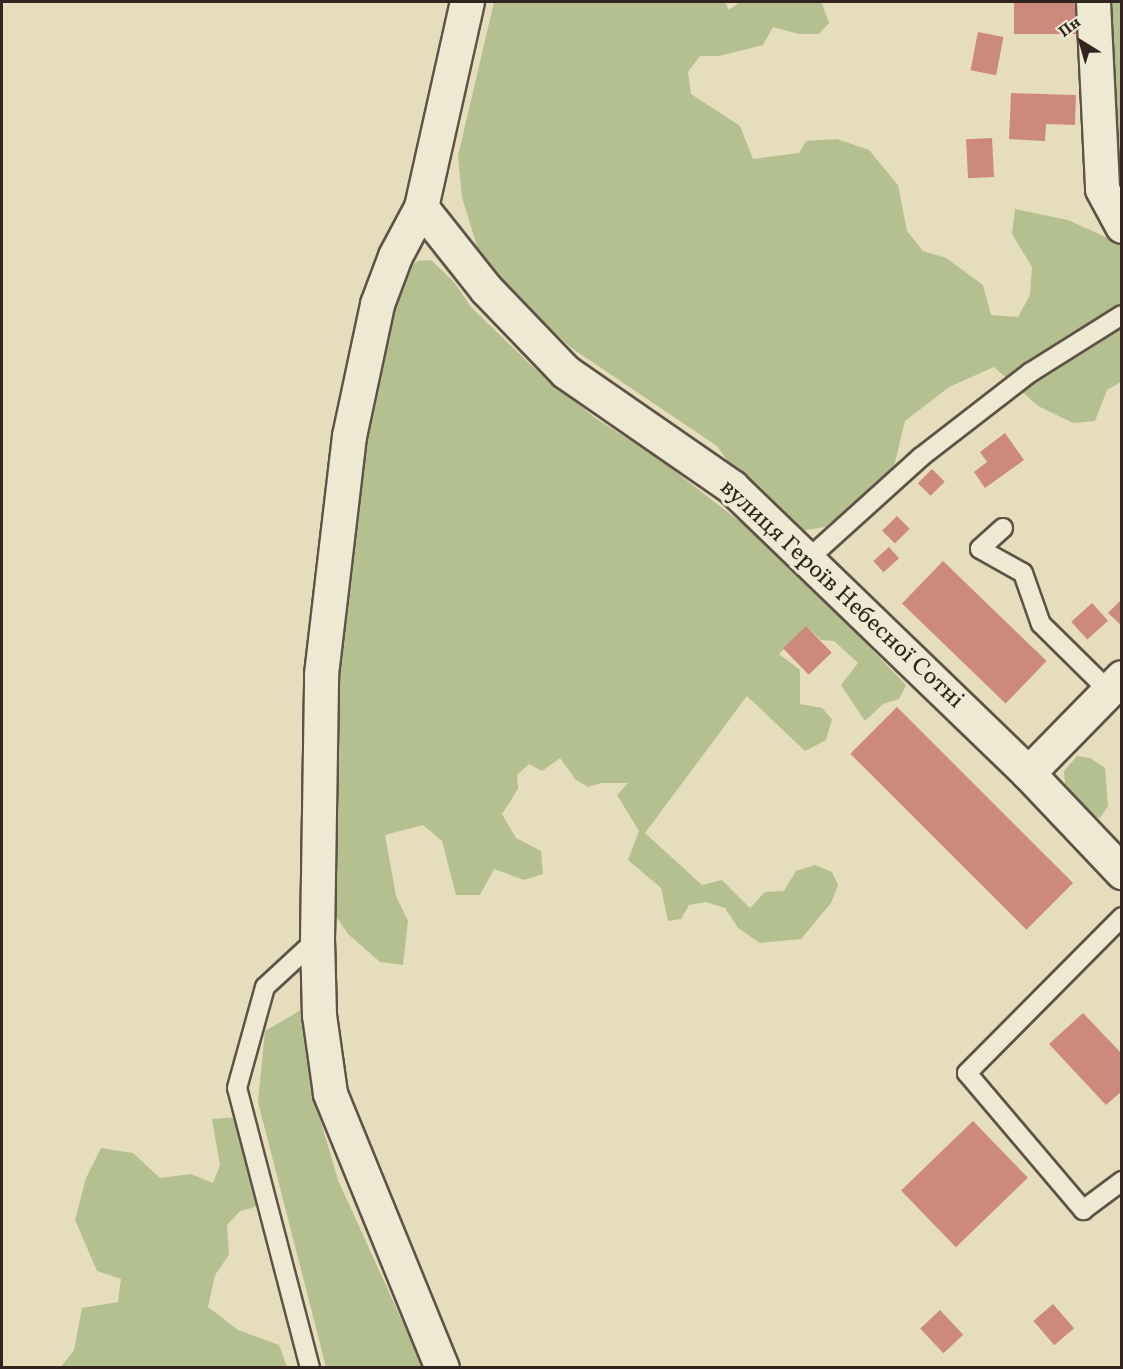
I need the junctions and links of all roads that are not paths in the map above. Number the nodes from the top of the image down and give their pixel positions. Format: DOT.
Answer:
graph roads {
  1 [pos="467,2"];
  2 [pos="1093,2"];
  3 [pos="421,207"];
  4 [pos="1122,226"];
  5 [pos="1122,315"];
  6 [pos="1003,528"];
  7 [pos="807,560"];
  8 [pos="1115,684"];
  9 [pos="1028,772"];
  10 [pos="1122,872"];
  11 [pos="1122,916"];
  12 [pos="317,939"];
  13 [pos="1122,1181"];
  14 [pos="310,1368"];
  15 [pos="442,1368"];
  1 -- 3 [label="street"];
  2 -- 4 [label="street"];
  3 -- 7 [label="street, вулиця Героїв Небесної Сотні"];
  3 -- 12 [label="street"];
  5 -- 7 [label="lane"];
  6 -- 8 [label="lane"];
  7 -- 9 [label="street, вулиця Героїв Небесної Сотні"];
  8 -- 9 [label="street"];
  9 -- 10 [label="street, вулиця Героїв Небесної Сотні"];
  11 -- 13 [label="lane"];
  12 -- 14 [label="lane"];
  12 -- 15 [label="street"];
}
